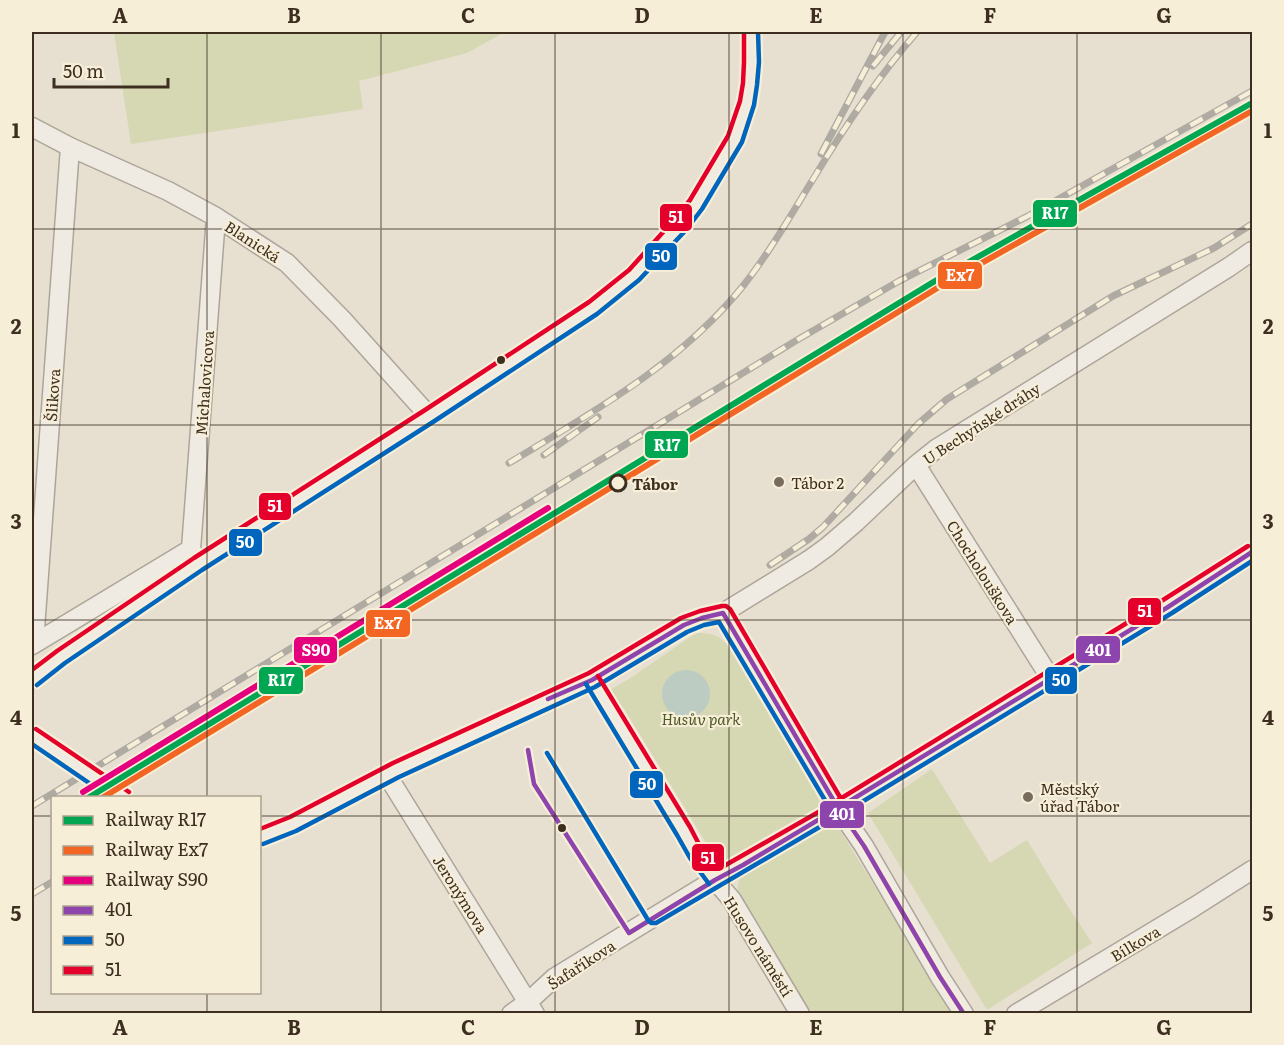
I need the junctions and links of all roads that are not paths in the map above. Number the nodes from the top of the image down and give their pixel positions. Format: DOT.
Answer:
graph roads {
  1 [pos="751,32"];
  2 [pos="32,127"];
  3 [pos="70,147"];
  4 [pos="216,217"];
  5 [pos="1252,251"];
  6 [pos="429,416"];
  7 [pos="916,465"];
  8 [pos="1252,552"];
  9 [pos="195,557"];
  10 [pos="723,613"];
  11 [pos="33,644"];
  12 [pos="1051,679"];
  13 [pos="32,680"];
  14 [pos="592,680"];
  15 [pos="32,735"];
  16 [pos="387,775"];
  17 [pos="122,796"];
  18 [pos="838,808"];
  19 [pos="261,837"];
  20 [pos="1252,870"];
  21 [pos="715,880"];
  22 [pos="531,1008"];
  23 [pos="511,1014"];
  24 [pos="800,1014"];
  25 [pos="964,1014"];
  26 [pos="1016,1014"];
  1 -- 6 [label="street"];
  2 -- 3 [label="street, Blanická"];
  3 -- 4 [label="street, Blanická"];
  3 -- 11 [label="street, Šlikova"];
  4 -- 6 [label="street, Blanická"];
  4 -- 9 [label="street, Michalovicova"];
  5 -- 7 [label="street, U Bechyňské dráhy"];
  6 -- 9 [label="street"];
  7 -- 10 [label="street, U Bechyňské dráhy"];
  7 -- 12 [label="street, Chocholouškova"];
  8 -- 12 [label="street, Husovo náměstí"];
  9 -- 11 [label="street"];
  9 -- 13 [label="street"];
  10 -- 14 [label="street"];
  10 -- 18 [label="street"];
  12 -- 18 [label="street, Husovo náměstí"];
  14 -- 16 [label="street"];
  14 -- 21 [label="street, Husovo náměstí"];
  15 -- 17 [label="street, bridge"];
  16 -- 19 [label="street"];
  16 -- 22 [label="street, Jeronýmova"];
  18 -- 21 [label="street, Husovo náměstí"];
  18 -- 25 [label="street"];
  20 -- 26 [label="street, Bílkova"];
  21 -- 22 [label="street, Šafaříkova"];
  21 -- 24 [label="street, Husovo náměstí"];
  22 -- 23 [label="street, Šafaříkova"];
}
